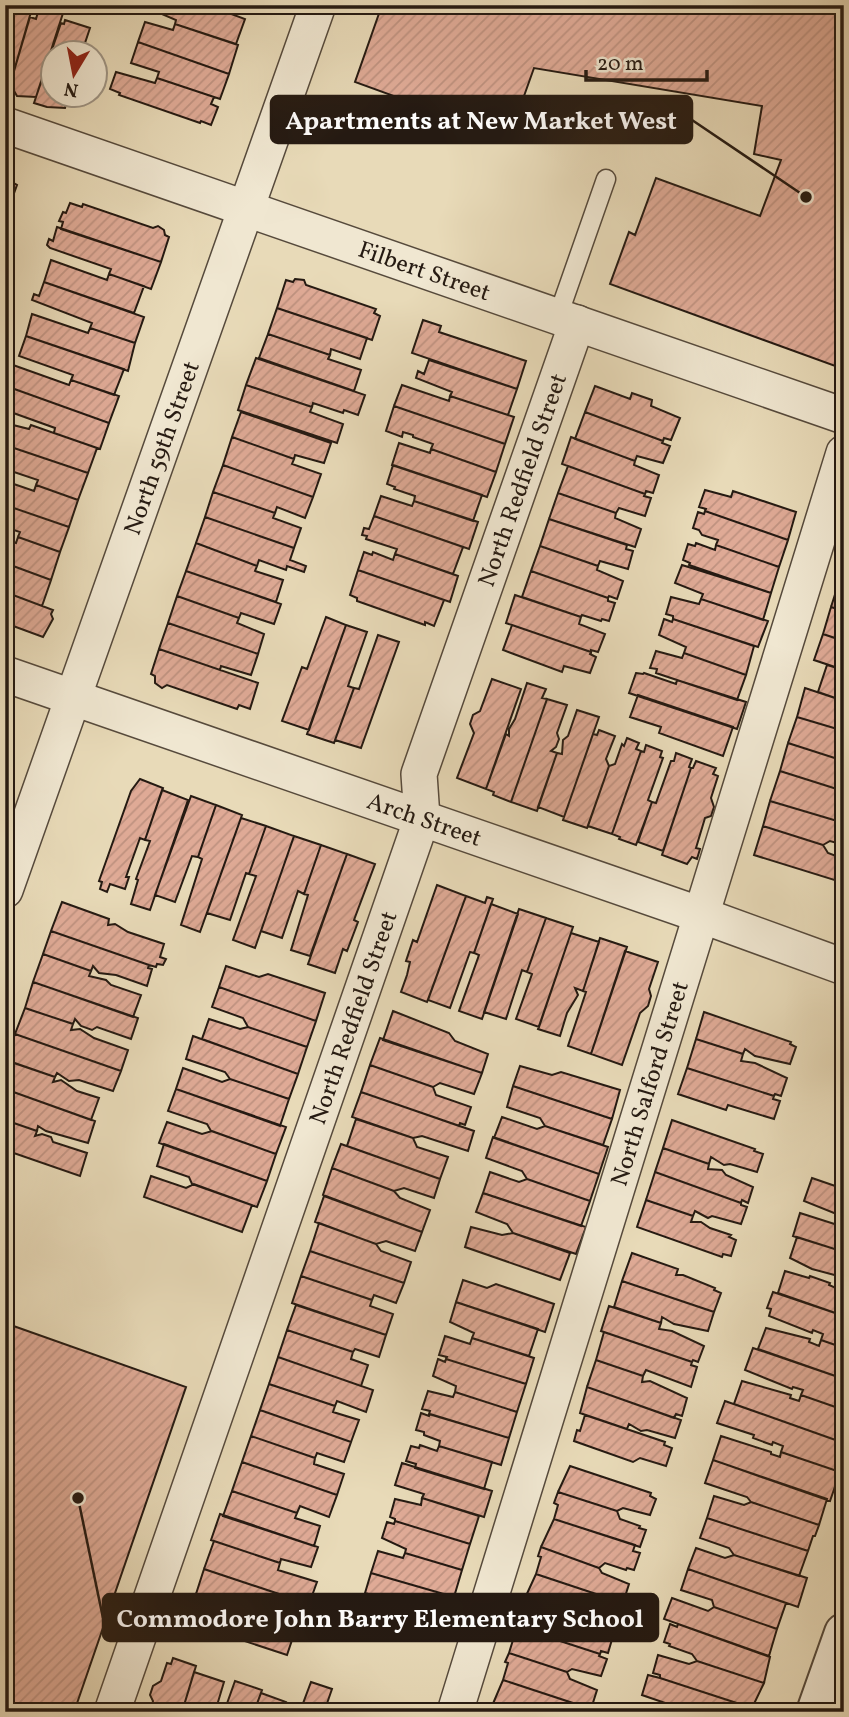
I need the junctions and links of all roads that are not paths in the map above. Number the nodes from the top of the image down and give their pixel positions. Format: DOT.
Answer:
graph roads {
  1 [pos="318,5"];
  2 [pos="5,125"];
  3 [pos="606,179"];
  4 [pos="247,209"];
  5 [pos="568,320"];
  6 [pos="844,416"];
  7 [pos="844,453"];
  8 [pos="5,674"];
  9 [pos="72,698"];
  10 [pos="422,818"];
  11 [pos="5,890"];
  12 [pos="701,915"];
  13 [pos="844,967"];
  14 [pos="844,1633"];
  15 [pos="112,1712"];
  16 [pos="455,1712"];
  17 [pos="816,1712"];
  1 -- 4 [label="street, North 59th Street"];
  2 -- 4 [label="street, Filbert Street"];
  3 -- 5 [label="lane"];
  4 -- 5 [label="street, Filbert Street"];
  4 -- 9 [label="street, North 59th Street"];
  5 -- 6 [label="street, Filbert Street"];
  5 -- 10 [label="street, North Redfield Street"];
  7 -- 12 [label="street, North Salford Street"];
  8 -- 9 [label="street, Arch Street"];
  9 -- 10 [label="street, Arch Street"];
  9 -- 11 [label="street, North 59th Street"];
  10 -- 12 [label="street, Arch Street"];
  10 -- 15 [label="street, North Redfield Street"];
  12 -- 13 [label="street, Arch Street"];
  12 -- 16 [label="street, North Salford Street"];
  14 -- 17 [label="street"];
}
